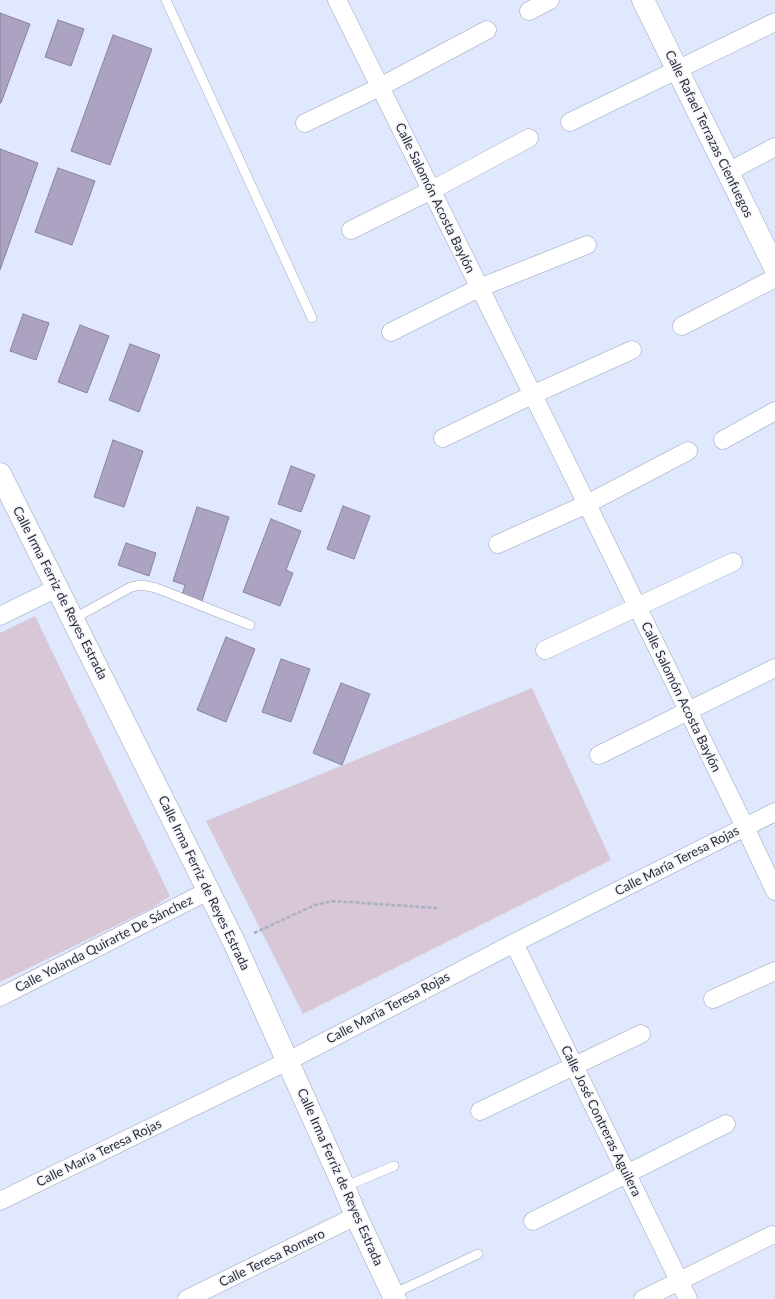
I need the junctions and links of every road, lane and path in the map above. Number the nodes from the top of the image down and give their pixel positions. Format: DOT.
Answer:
graph roads {
  1 [pos="166,0"];
  2 [pos="338,0"];
  3 [pos="550,0"];
  4 [pos="643,0"];
  5 [pos="528,11"];
  6 [pos="775,22"];
  7 [pos="487,30"];
  8 [pos="677,70"];
  9 [pos="380,87"];
  10 [pos="570,122"];
  11 [pos="305,123"];
  12 [pos="529,138"];
  13 [pos="775,148"];
  14 [pos="728,172"];
  15 [pos="432,190"];
  16 [pos="351,230"];
  17 [pos="587,244"];
  18 [pos="775,268"];
  19 [pos="775,278"];
  20 [pos="479,288"];
  21 [pos="312,318"];
  22 [pos="682,326"];
  23 [pos="391,332"];
  24 [pos="632,350"];
  25 [pos="532,395"];
  26 [pos="775,412"];
  27 [pos="443,438"];
  28 [pos="723,440"];
  29 [pos="688,450"];
  30 [pos="0,474"];
  31 [pos="587,504"];
  32 [pos="498,544"];
  33 [pos="733,562"];
  34 [pos="57,588"];
  35 [pos="637,608"];
  36 [pos="0,616"];
  37 [pos="73,619"];
  38 [pos="250,625"];
  39 [pos="545,650"];
  40 [pos="775,668"];
  41 [pos="688,710"];
  42 [pos="599,755"];
  43 [pos="775,812"];
  44 [pos="745,827"];
  45 [pos="208,891"];
  46 [pos="775,891"];
  47 [pos="438,908"];
  48 [pos="234,942"];
  49 [pos="514,943"];
  50 [pos="775,971"];
  51 [pos="0,997"];
  52 [pos="713,999"];
  53 [pos="641,1034"];
  54 [pos="288,1061"];
  55 [pos="574,1066"];
  56 [pos="480,1111"];
  57 [pos="726,1124"];
  58 [pos="394,1166"];
  59 [pos="626,1173"];
  60 [pos="344,1187"];
  61 [pos="0,1201"];
  62 [pos="356,1216"];
  63 [pos="533,1221"];
  64 [pos="772,1235"];
  65 [pos="478,1254"];
  66 [pos="679,1282"];
  67 [pos="394,1296"];
  68 [pos="187,1299"];
  69 [pos="643,1299"];
  70 [pos="688,1299"];
  1 -- 21 [label="lane"];
  2 -- 9 [label="street, Calle Salomón Acosta Baylón"];
  3 -- 5 [label="street"];
  4 -- 8 [label="street, Calle Rafael Terrazas Cienfuegos"];
  6 -- 8 [label="street"];
  7 -- 9 [label="street"];
  8 -- 10 [label="street"];
  8 -- 14 [label="street, Calle Rafael Terrazas Cienfuegos"];
  9 -- 11 [label="street"];
  9 -- 15 [label="street, Calle Salomón Acosta Baylón"];
  12 -- 15 [label="street"];
  13 -- 14 [label="street"];
  14 -- 18 [label="street, Calle Rafael Terrazas Cienfuegos"];
  15 -- 16 [label="street"];
  15 -- 20 [label="street, Calle Salomón Acosta Baylón"];
  17 -- 20 [label="street"];
  19 -- 22 [label="street"];
  20 -- 23 [label="street"];
  20 -- 25 [label="street, Calle Salomón Acosta Baylón"];
  24 -- 25 [label="street"];
  25 -- 27 [label="street"];
  25 -- 31 [label="street, Calle Salomón Acosta Baylón"];
  26 -- 28 [label="street"];
  29 -- 31 [label="street"];
  30 -- 34 [label="street, Calle Irma Ferriz de Reyes Estrada"];
  31 -- 32 [label="street"];
  31 -- 35 [label="street, Calle Salomón Acosta Baylón"];
  33 -- 35 [label="street"];
  34 -- 36 [label="street, Calle Irma Ferriz de Reyes Estrada"];
  34 -- 37 [label="street, Calle Irma Ferriz de Reyes Estrada"];
  35 -- 39 [label="street"];
  35 -- 41 [label="street, Calle Salomón Acosta Baylón"];
  37 -- 38 [label="lane"];
  37 -- 45 [label="street, Calle Irma Ferriz de Reyes Estrada"];
  40 -- 41 [label="street"];
  41 -- 42 [label="street"];
  41 -- 44 [label="street, Calle Salomón Acosta Baylón"];
  43 -- 44 [label="street, Calle María Teresa Rojas"];
  44 -- 46 [label="street, Calle Salomón Acosta Baylón"];
  44 -- 49 [label="street, Calle María Teresa Rojas"];
  45 -- 48 [label="street, Calle Irma Ferriz de Reyes Estrada"];
  45 -- 51 [label="street, Calle Yolanda Quirarte De Sánchez"];
  47 -- 48 [label="path"];
  48 -- 54 [label="street, Calle Irma Ferriz de Reyes Estrada"];
  49 -- 54 [label="street, Calle María Teresa Rojas"];
  49 -- 55 [label="street, Calle José Contreras Aguilera"];
  50 -- 52 [label="street"];
  53 -- 55 [label="street"];
  54 -- 60 [label="street, Calle Irma Ferriz de Reyes Estrada"];
  54 -- 61 [label="street, Calle María Teresa Rojas"];
  55 -- 56 [label="street"];
  55 -- 59 [label="street, Calle José Contreras Aguilera"];
  57 -- 59 [label="street"];
  58 -- 60 [label="lane"];
  59 -- 63 [label="street"];
  59 -- 66 [label="street, Calle José Contreras Aguilera"];
  60 -- 62 [label="street, Calle Irma Ferriz de Reyes Estrada"];
  62 -- 67 [label="street, Calle Irma Ferriz de Reyes Estrada"];
  62 -- 68 [label="street, Calle Teresa Romero"];
  64 -- 66 [label="street"];
  65 -- 67 [label="lane"];
  66 -- 69 [label="street"];
  66 -- 70 [label="street, Calle José Contreras Aguilera"];
}
